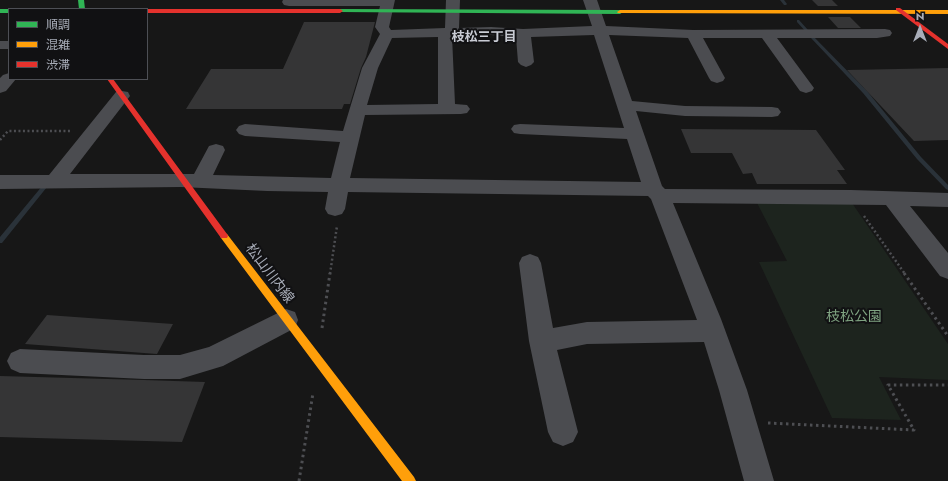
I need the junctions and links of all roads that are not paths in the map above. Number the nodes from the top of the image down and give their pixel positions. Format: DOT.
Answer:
graph roads {
  1 [pos="290,0"];
  2 [pos="341,1"];
  3 [pos="891,4"];
  4 [pos="386,5"];
  5 [pos="452,6"];
  6 [pos="148,11"];
  7 [pos="901,12"];
  8 [pos="948,12"];
  9 [pos="595,14"];
  10 [pos="448,32"];
  11 [pos="523,33"];
  12 [pos="885,33"];
  13 [pos="387,34"];
  14 [pos="693,34"];
  15 [pos="767,35"];
  16 [pos="948,47"];
  17 [pos="526,62"];
  18 [pos="717,78"];
  19 [pos="8,79"];
  20 [pos="111,80"];
  21 [pos="0,88"];
  22 [pos="806,88"];
  23 [pos="122,96"];
  24 [pos="626,106"];
  25 [pos="358,110"];
  26 [pos="772,112"];
  27 [pos="245,130"];
  28 [pos="520,130"];
  29 [pos="635,134"];
  30 [pos="351,137"];
  31 [pos="216,150"];
  32 [pos="191,181"];
  33 [pos="0,182"];
  34 [pos="54,182"];
  35 [pos="339,184"];
  36 [pos="657,193"];
  37 [pos="892,198"];
  38 [pos="948,200"];
  39 [pos="335,209"];
  40 [pos="530,263"];
  41 [pos="948,270"];
  42 [pos="286,320"];
  43 [pos="713,331"];
  44 [pos="542,341"];
  45 [pos="20,361"];
  46 [pos="563,432"];
  47 [pos="410,481"];
  48 [pos="759,481"];
  1 -- 2 [label="street"];
  2 -- 4 [label="street"];
  3 -- 7 [label="street"];
  4 -- 5 [label="street"];
  4 -- 6 [label="street"];
  4 -- 13 [label="street"];
  5 -- 9 [label="street"];
  5 -- 10 [label="street"];
  7 -- 8 [label="street"];
  7 -- 9 [label="street"];
  7 -- 16 [label="street"];
  9 -- 11 [label="street"];
  9 -- 14 [label="street"];
  9 -- 24 [label="street"];
  10 -- 11 [label="street"];
  10 -- 13 [label="street"];
  10 -- 25 [label="street"];
  11 -- 17 [label="street"];
  12 -- 15 [label="street"];
  13 -- 25 [label="street"];
  14 -- 15 [label="street"];
  14 -- 18 [label="street"];
  15 -- 22 [label="street"];
  19 -- 21 [label="street"];
  20 -- 23 [label="street, 松山川内線"];
  23 -- 32 [label="street, 松山川内線"];
  23 -- 34 [label="street"];
  24 -- 26 [label="street"];
  24 -- 29 [label="street"];
  25 -- 30 [label="street"];
  27 -- 30 [label="street"];
  28 -- 29 [label="street"];
  29 -- 36 [label="street"];
  30 -- 35 [label="street"];
  31 -- 32 [label="street"];
  32 -- 34 [label="street"];
  32 -- 35 [label="street"];
  32 -- 42 [label="street, 松山川内線"];
  33 -- 34 [label="street"];
  35 -- 36 [label="street"];
  35 -- 39 [label="street"];
  36 -- 37 [label="street"];
  36 -- 43 [label="street"];
  37 -- 38 [label="street"];
  37 -- 41 [label="street"];
  40 -- 44 [label="street"];
  42 -- 45 [label="street"];
  42 -- 47 [label="street, 松山川内線"];
  43 -- 44 [label="street"];
  43 -- 48 [label="street"];
  44 -- 46 [label="street"];
}
